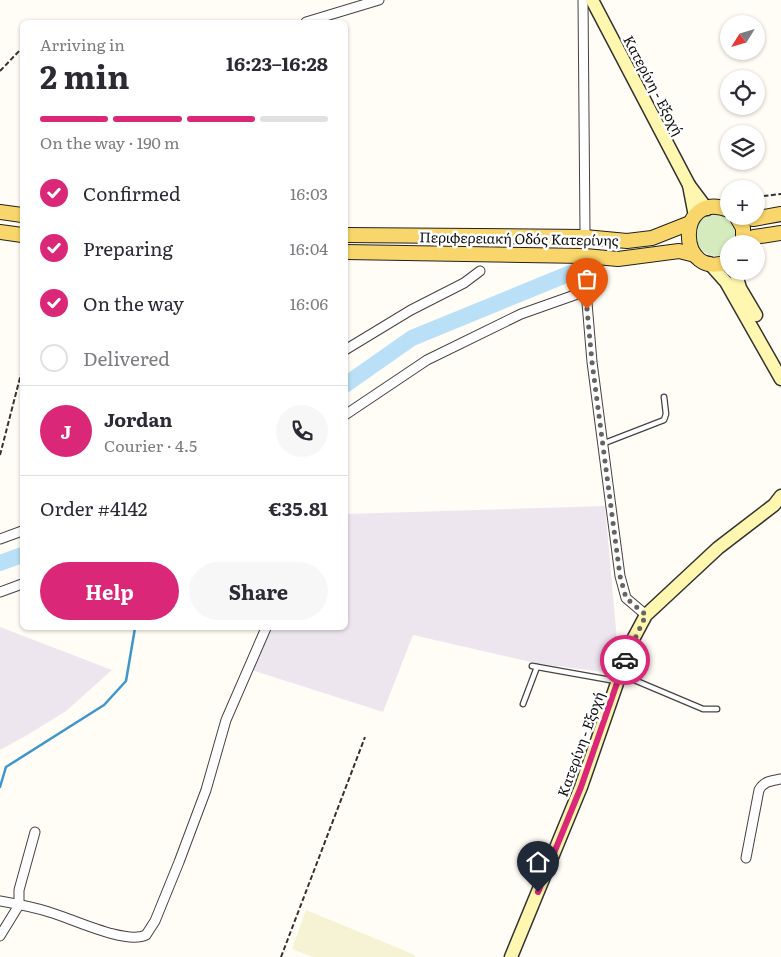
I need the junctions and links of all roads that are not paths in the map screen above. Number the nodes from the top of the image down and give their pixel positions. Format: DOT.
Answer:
graph roads {
  1 [pos="378,0"];
  2 [pos="583,0"];
  3 [pos="592,0"];
  4 [pos="313,20"];
  5 [pos="720,208"];
  6 [pos="0,212"];
  7 [pos="781,214"];
  8 [pos="20,215"];
  9 [pos="698,216"];
  10 [pos="765,217"];
  11 [pos="585,231"];
  12 [pos="0,232"];
  13 [pos="781,233"];
  14 [pos="20,235"];
  15 [pos="348,235"];
  16 [pos="765,235"];
  17 [pos="348,252"];
  18 [pos="695,255"];
  19 [pos="709,263"];
  20 [pos="720,263"];
  21 [pos="480,272"];
  22 [pos="738,280"];
  23 [pos="348,348"];
  24 [pos="781,361"];
  25 [pos="781,379"];
  26 [pos="664,397"];
  27 [pos="348,413"];
  28 [pos="602,444"];
  29 [pos="779,501"];
  30 [pos="20,532"];
  31 [pos="0,539"];
  32 [pos="20,585"];
  33 [pos="0,592"];
  34 [pos="646,615"];
  35 [pos="265,630"];
  36 [pos="619,678"];
  37 [pos="523,704"];
  38 [pos="717,709"];
  39 [pos="781,779"];
  40 [pos="35,832"];
  41 [pos="746,858"];
  42 [pos="0,901"];
  43 [pos="19,904"];
  44 [pos="0,936"];
  45 [pos="511,957"];
  1 -- 4 [label="street"];
  2 -- 11 [label="street"];
  3 -- 9 [label="main road, Κατερίνη - Εξοχή"];
  5 -- 9 [label="main road"];
  6 -- 8 [label="main road"];
  7 -- 10 [label="main road"];
  9 -- 15 [label="main road, Περιφερειακή Οδός Κατερίνης"];
  9 -- 18 [label="main road"];
  12 -- 14 [label="main road"];
  13 -- 16 [label="main road"];
  17 -- 18 [label="main road, Περιφερειακή Οδός Κατερίνης"];
  18 -- 19 [label="main road"];
  19 -- 20 [label="main road"];
  19 -- 25 [label="main road"];
  21 -- 23 [label="street"];
  22 -- 24 [label="main road"];
  26 -- 28 [label="lane"];
  27 -- 28 [label="street"];
  28 -- 34 [label="street"];
  29 -- 34 [label="main road, Κατερίνη - Εξοχή"];
  30 -- 31 [label="street"];
  32 -- 33 [label="street"];
  34 -- 36 [label="main road, Κατερίνη - Εξοχή"];
  35 -- 43 [label="street"];
  36 -- 37 [label="lane"];
  36 -- 38 [label="lane"];
  36 -- 45 [label="main road, Κατερίνη - Εξοχή"];
  39 -- 41 [label="street"];
  40 -- 43 [label="street"];
  42 -- 43 [label="street"];
  43 -- 44 [label="street"];
}
